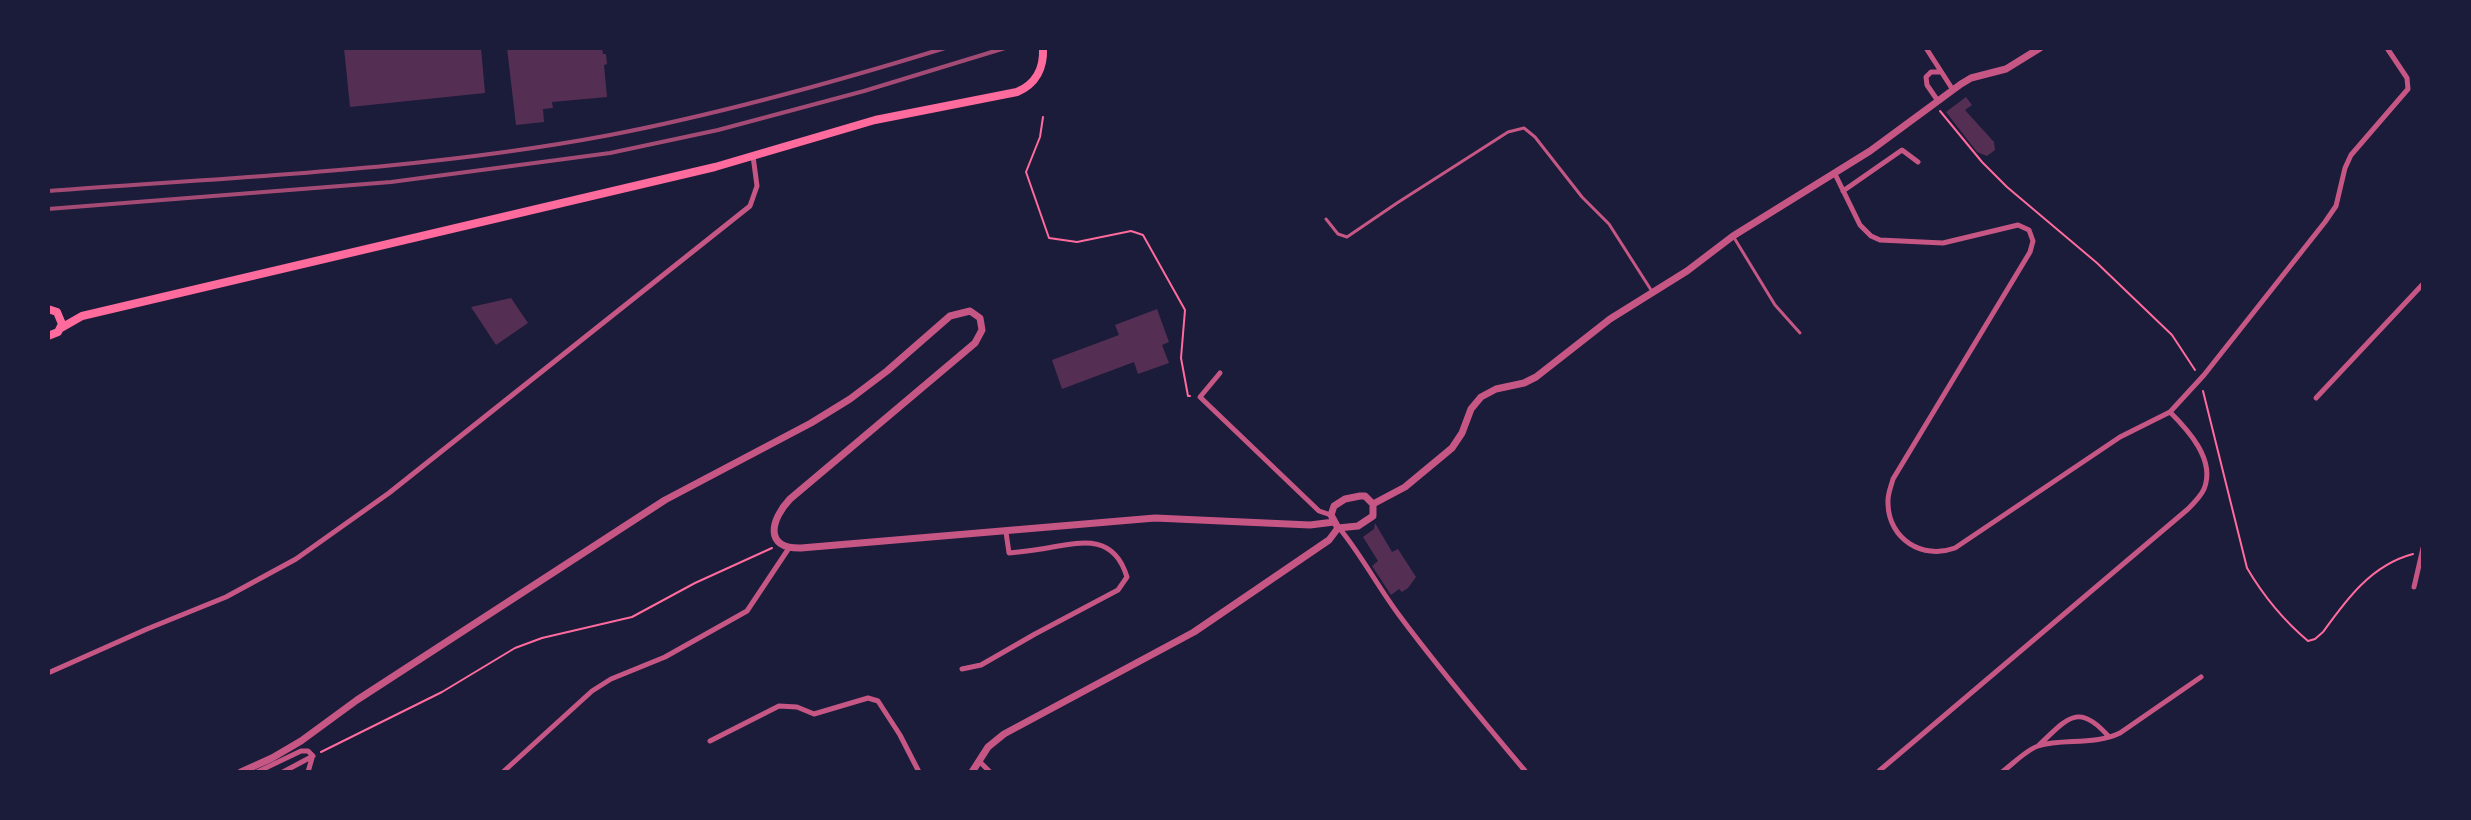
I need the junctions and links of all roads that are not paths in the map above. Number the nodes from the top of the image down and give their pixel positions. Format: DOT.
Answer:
graph roads {
  1 [pos="1043,48"];
  2 [pos="1926,48"];
  3 [pos="2040,48"];
  4 [pos="2387,48"];
  5 [pos="1940,73"];
  6 [pos="1953,90"];
  7 [pos="1938,101"];
  8 [pos="753,156"];
  9 [pos="1918,162"];
  10 [pos="1835,174"];
  11 [pos="1843,191"];
  12 [pos="1326,219"];
  13 [pos="1733,236"];
  14 [pos="2423,284"];
  15 [pos="1653,293"];
  16 [pos="52,310"];
  17 [pos="82,316"];
  18 [pos="61,328"];
  19 [pos="1800,333"];
  20 [pos="48,336"];
  21 [pos="1220,373"];
  22 [pos="2316,398"];
  23 [pos="2170,412"];
  24 [pos="1373,504"];
  25 [pos="1336,523"];
  26 [pos="1353,527"];
  27 [pos="1006,532"];
  28 [pos="1353,545"];
  29 [pos="789,548"];
  30 [pos="2423,548"];
  31 [pos="2414,587"];
  32 [pos="962,669"];
  33 [pos="48,673"];
  34 [pos="2201,677"];
  35 [pos="2110,738"];
  36 [pos="710,741"];
  37 [pos="2037,746"];
  38 [pos="313,756"];
  39 [pos="980,762"];
  40 [pos="1879,771"];
  41 [pos="241,772"];
  42 [pos="257,772"];
  43 [pos="283,772"];
  44 [pos="308,772"];
  45 [pos="503,772"];
  46 [pos="919,772"];
  47 [pos="972,772"];
  48 [pos="990,772"];
  49 [pos="1526,772"];
  50 [pos="2002,772"];
  1 -- 8 [label="main road"];
  2 -- 5 [label="street"];
  3 -- 6 [label="street"];
  4 -- 23 [label="street"];
  5 -- 6 [label="street"];
  5 -- 7 [label="street"];
  6 -- 7 [label="street"];
  7 -- 10 [label="street"];
  8 -- 17 [label="main road"];
  8 -- 33 [label="street"];
  9 -- 11 [label="street"];
  10 -- 11 [label="street"];
  10 -- 13 [label="street"];
  11 -- 23 [label="street"];
  12 -- 15 [label="lane"];
  13 -- 15 [label="street"];
  13 -- 19 [label="lane"];
  14 -- 22 [label="street"];
  15 -- 24 [label="street"];
  16 -- 17 [label="main road"];
  16 -- 18 [label="main road"];
  17 -- 18 [label="main road"];
  18 -- 20 [label="main road"];
  21 -- 25 [label="street"];
  23 -- 40 [label="street"];
  24 -- 25 [label="street"];
  24 -- 26 [label="street"];
  25 -- 26 [label="street"];
  25 -- 27 [label="street"];
  25 -- 28 [label="street"];
  25 -- 39 [label="street"];
  26 -- 28 [label="street"];
  27 -- 29 [label="street"];
  27 -- 32 [label="street"];
  28 -- 49 [label="street"];
  29 -- 41 [label="street"];
  29 -- 45 [label="street"];
  30 -- 31 [label="street"];
  34 -- 35 [label="street"];
  35 -- 37 [label="street"];
  35 -- 37 [label="street"];
  36 -- 46 [label="street"];
  37 -- 50 [label="street"];
  38 -- 42 [label="street"];
  38 -- 43 [label="street"];
  38 -- 44 [label="street"];
  39 -- 47 [label="street"];
  39 -- 48 [label="street"];
}
